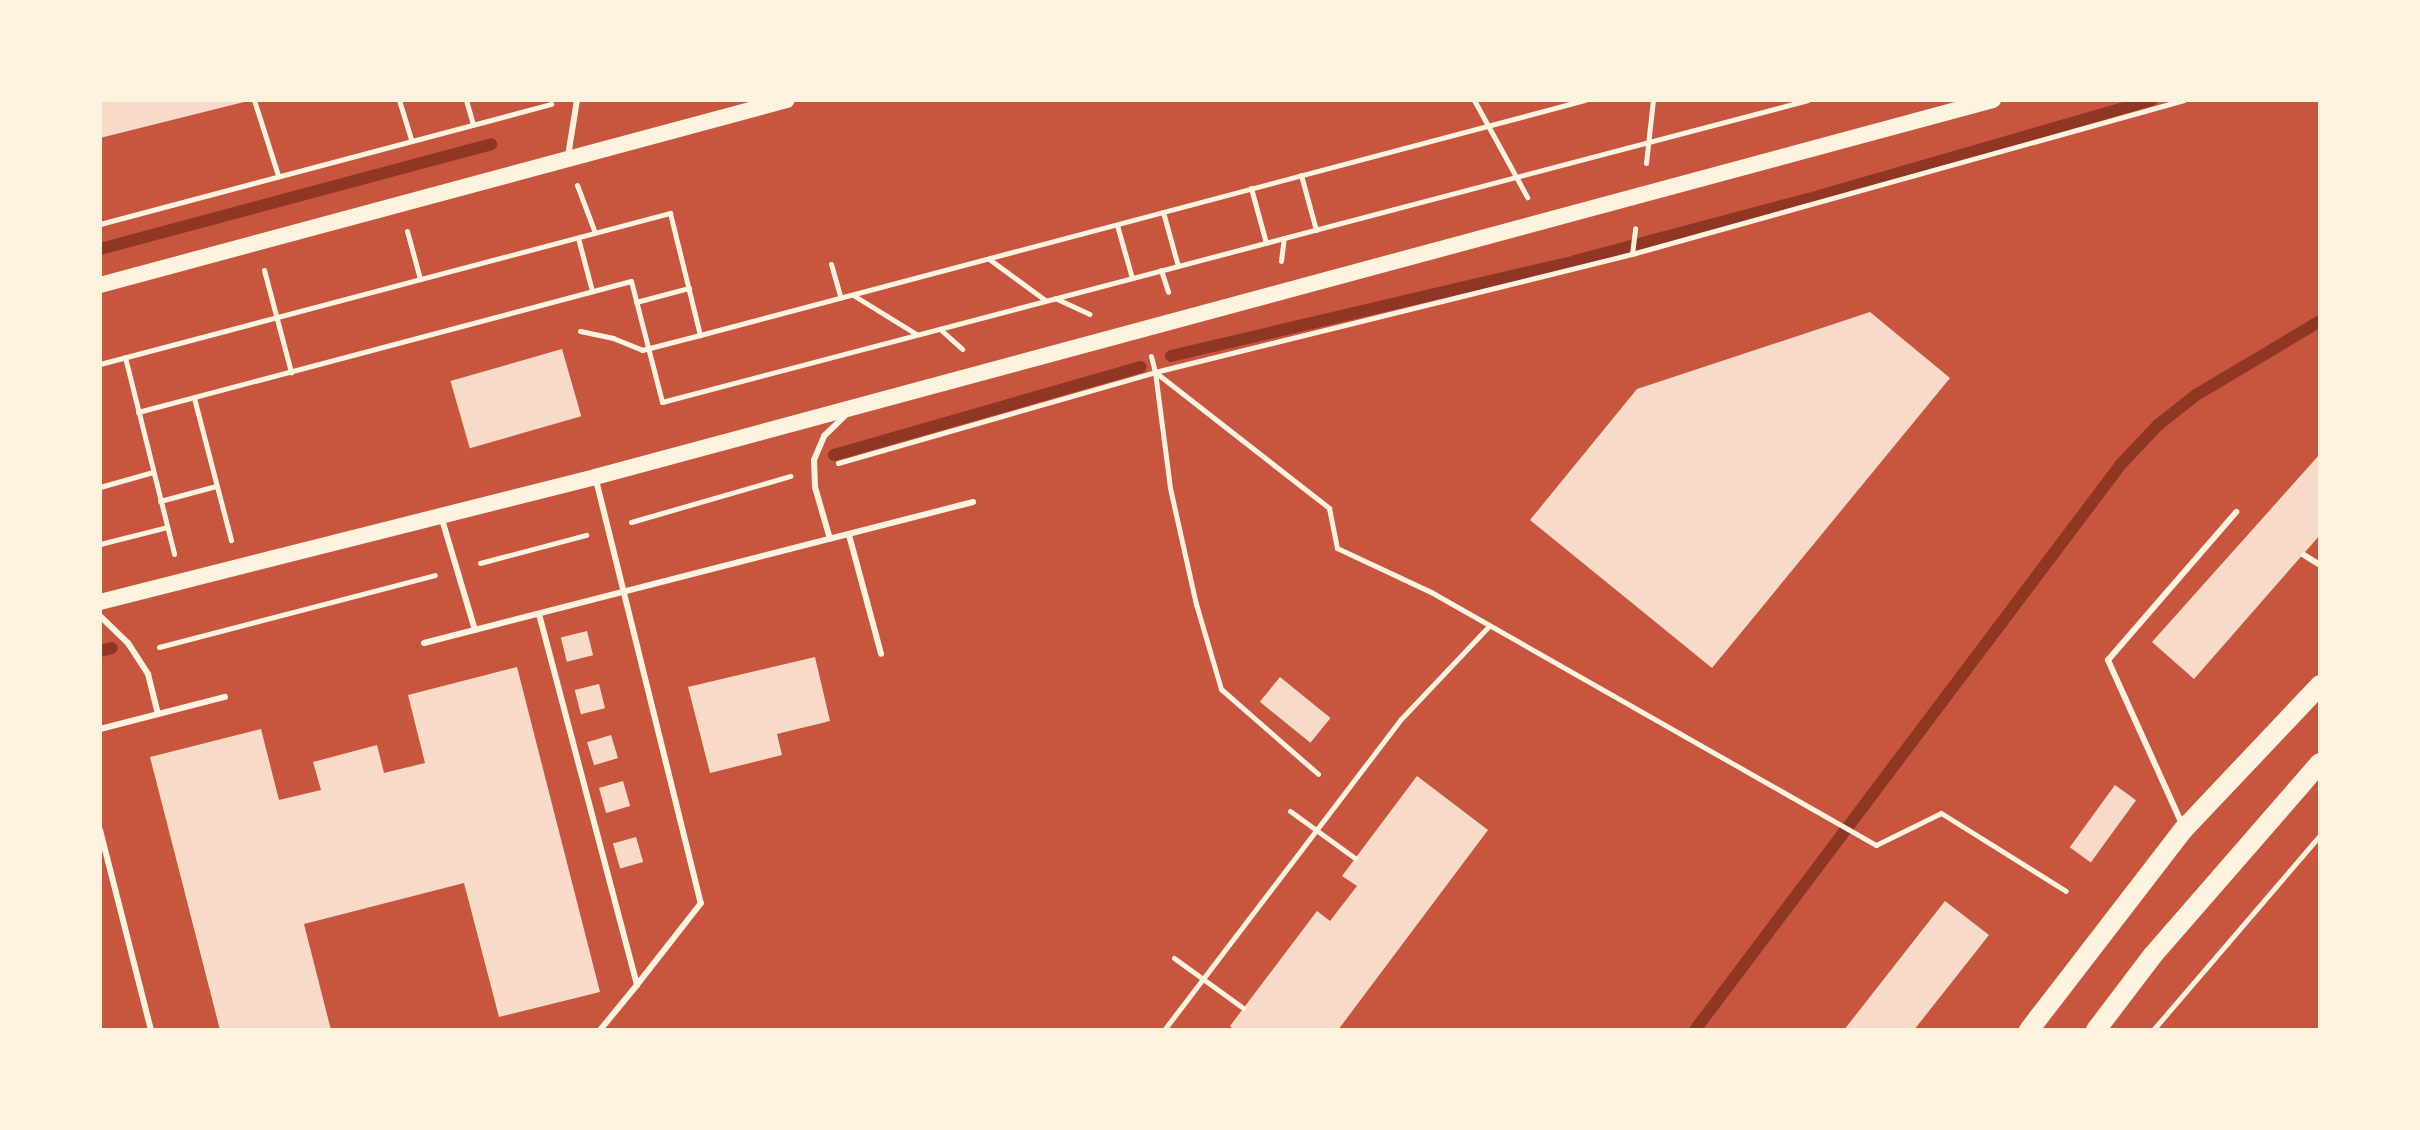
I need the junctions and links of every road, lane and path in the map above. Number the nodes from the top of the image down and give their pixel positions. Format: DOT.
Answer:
graph roads {
  1 [pos="254,100"];
  2 [pos="399,100"];
  3 [pos="466,100"];
  4 [pos="577,100"];
  5 [pos="787,100"];
  6 [pos="1474,100"];
  7 [pos="1585,100"];
  8 [pos="1808,100"];
  9 [pos="1993,100"];
  10 [pos="2184,100"];
  11 [pos="556,103"];
  12 [pos="473,124"];
  13 [pos="1486,126"];
  14 [pos="411,139"];
  15 [pos="568,157"];
  16 [pos="278,175"];
  17 [pos="1301,175"];
  18 [pos="1515,177"];
  19 [pos="1251,188"];
  20 [pos="398,203"];
  21 [pos="1163,212"];
  22 [pos="1540,222"];
  23 [pos="100,224"];
  24 [pos="1117,225"];
  25 [pos="1316,230"];
  26 [pos="595,233"];
  27 [pos="578,238"];
  28 [pos="257,242"];
  29 [pos="1266,243"];
  30 [pos="988,259"];
  31 [pos="831,264"];
  32 [pos="1178,266"];
  33 [pos="1132,278"];
  34 [pos="420,279"];
  35 [pos="100,285"];
  36 [pos="689,288"];
  37 [pos="592,291"];
  38 [pos="852,295"];
  39 [pos="841,298"];
  40 [pos="1045,301"];
  41 [pos="636,302"];
  42 [pos="276,317"];
  43 [pos="1143,328"];
  44 [pos="580,331"];
  45 [pos="700,335"];
  46 [pos="916,335"];
  47 [pos="648,348"];
  48 [pos="125,357"];
  49 [pos="100,364"];
  50 [pos="291,372"];
  51 [pos="1155,372"];
  52 [pos="194,398"];
  53 [pos="864,403"];
  54 [pos="138,412"];
  55 [pos="814,470"];
  56 [pos="153,472"];
  57 [pos="595,477"];
  58 [pos="216,486"];
  59 [pos="100,487"];
  60 [pos="160,501"];
  61 [pos="973,502"];
  62 [pos="2236,512"];
  63 [pos="441,516"];
  64 [pos="167,527"];
  65 [pos="608,529"];
  66 [pos="849,535"];
  67 [pos="830,539"];
  68 [pos="100,544"];
  69 [pos="2304,555"];
  70 [pos="2320,565"];
  71 [pos="239,568"];
  72 [pos="457,569"];
  73 [pos="181,582"];
  74 [pos="623,594"];
  75 [pos="100,602"];
  76 [pos="539,614"];
  77 [pos="100,616"];
  78 [pos="1490,626"];
  79 [pos="475,630"];
  80 [pos="424,643"];
  81 [pos="135,654"];
  82 [pos="881,654"];
  83 [pos="2320,685"];
  84 [pos="225,697"];
  85 [pos="158,714"];
  86 [pos="100,729"];
  87 [pos="2320,763"];
  88 [pos="1318,774"];
  89 [pos="1290,811"];
  90 [pos="2184,829"];
  91 [pos="100,830"];
  92 [pos="1317,830"];
  93 [pos="2320,835"];
  94 [pos="1355,858"];
  95 [pos="2066,891"];
  96 [pos="1174,958"];
  97 [pos="1203,979"];
  98 [pos="637,985"];
  99 [pos="1243,1008"];
  100 [pos="151,1030"];
  101 [pos="600,1030"];
  102 [pos="1164,1030"];
  103 [pos="2029,1030"];
  104 [pos="2096,1030"];
  105 [pos="2153,1030"];
  1 -- 16 [label="path"];
  2 -- 14 [label="path"];
  3 -- 12 [label="path"];
  4 -- 15 [label="lane"];
  5 -- 15 [label="main road"];
  6 -- 13 [label="path"];
  7 -- 13 [label="path"];
  8 -- 18 [label="path"];
  9 -- 22 [label="main road"];
  10 -- 51 [label="path"];
  11 -- 12 [label="path"];
  12 -- 14 [label="path"];
  13 -- 17 [label="path"];
  13 -- 18 [label="path"];
  14 -- 16 [label="path"];
  15 -- 20 [label="main road"];
  15 -- 26 [label="path"];
  16 -- 23 [label="path"];
  17 -- 19 [label="path"];
  17 -- 25 [label="path"];
  18 -- 22 [label="path"];
  18 -- 25 [label="path"];
  19 -- 21 [label="path"];
  19 -- 29 [label="path"];
  20 -- 28 [label="main road"];
  20 -- 34 [label="path"];
  21 -- 24 [label="path"];
  21 -- 32 [label="path"];
  22 -- 43 [label="main road"];
  24 -- 30 [label="path"];
  24 -- 33 [label="path"];
  25 -- 29 [label="path"];
  26 -- 27 [label="path"];
  26 -- 36 [label="path"];
  27 -- 34 [label="path"];
  27 -- 37 [label="path"];
  28 -- 35 [label="main road"];
  28 -- 42 [label="path"];
  29 -- 32 [label="path"];
  30 -- 38 [label="path"];
  30 -- 40 [label="path"];
  31 -- 39 [label="path"];
  32 -- 33 [label="path"];
  33 -- 40 [label="path"];
  34 -- 42 [label="path"];
  36 -- 41 [label="path"];
  36 -- 45 [label="path"];
  37 -- 41 [label="path"];
  37 -- 50 [label="path"];
  38 -- 39 [label="path"];
  38 -- 46 [label="path"];
  39 -- 45 [label="path"];
  40 -- 46 [label="path"];
  41 -- 47 [label="path"];
  42 -- 48 [label="path"];
  42 -- 50 [label="path"];
  43 -- 51 [label="path"];
  43 -- 53 [label="main road"];
  44 -- 47 [label="path"];
  45 -- 47 [label="path"];
  46 -- 47 [label="path"];
  48 -- 49 [label="path"];
  48 -- 54 [label="path"];
  50 -- 52 [label="path"];
  51 -- 55 [label="path"];
  51 -- 78 [label="path"];
  51 -- 88 [label="path"];
  52 -- 54 [label="path"];
  52 -- 58 [label="path"];
  53 -- 55 [label="lane"];
  53 -- 57 [label="main road"];
  54 -- 56 [label="path"];
  55 -- 65 [label="path"];
  55 -- 67 [label="lane"];
  56 -- 59 [label="path"];
  56 -- 60 [label="path"];
  57 -- 63 [label="main road"];
  57 -- 65 [label="lane"];
  58 -- 60 [label="path"];
  58 -- 71 [label="path"];
  60 -- 64 [label="path"];
  61 -- 66 [label="lane"];
  62 -- 90 [label="lane"];
  63 -- 71 [label="main road"];
  63 -- 72 [label="lane"];
  64 -- 68 [label="path"];
  64 -- 73 [label="path"];
  65 -- 72 [label="path"];
  65 -- 74 [label="lane"];
  66 -- 67 [label="lane"];
  66 -- 82 [label="lane"];
  67 -- 74 [label="lane"];
  69 -- 70 [label="lane"];
  71 -- 73 [label="main road"];
  72 -- 79 [label="lane"];
  72 -- 81 [label="path"];
  73 -- 75 [label="main road"];
  74 -- 76 [label="lane"];
  74 -- 98 [label="lane"];
  76 -- 79 [label="lane"];
  76 -- 98 [label="lane"];
  77 -- 81 [label="lane"];
  78 -- 92 [label="path"];
  78 -- 95 [label="path"];
  79 -- 80 [label="lane"];
  81 -- 85 [label="lane"];
  83 -- 90 [label="main road"];
  84 -- 85 [label="lane"];
  85 -- 86 [label="lane"];
  87 -- 104 [label="main road"];
  89 -- 92 [label="path"];
  90 -- 103 [label="main road"];
  91 -- 100 [label="lane"];
  92 -- 94 [label="path"];
  92 -- 97 [label="path"];
  93 -- 105 [label="path"];
  96 -- 97 [label="path"];
  97 -- 99 [label="path"];
  97 -- 102 [label="path"];
  98 -- 101 [label="lane"];
}
